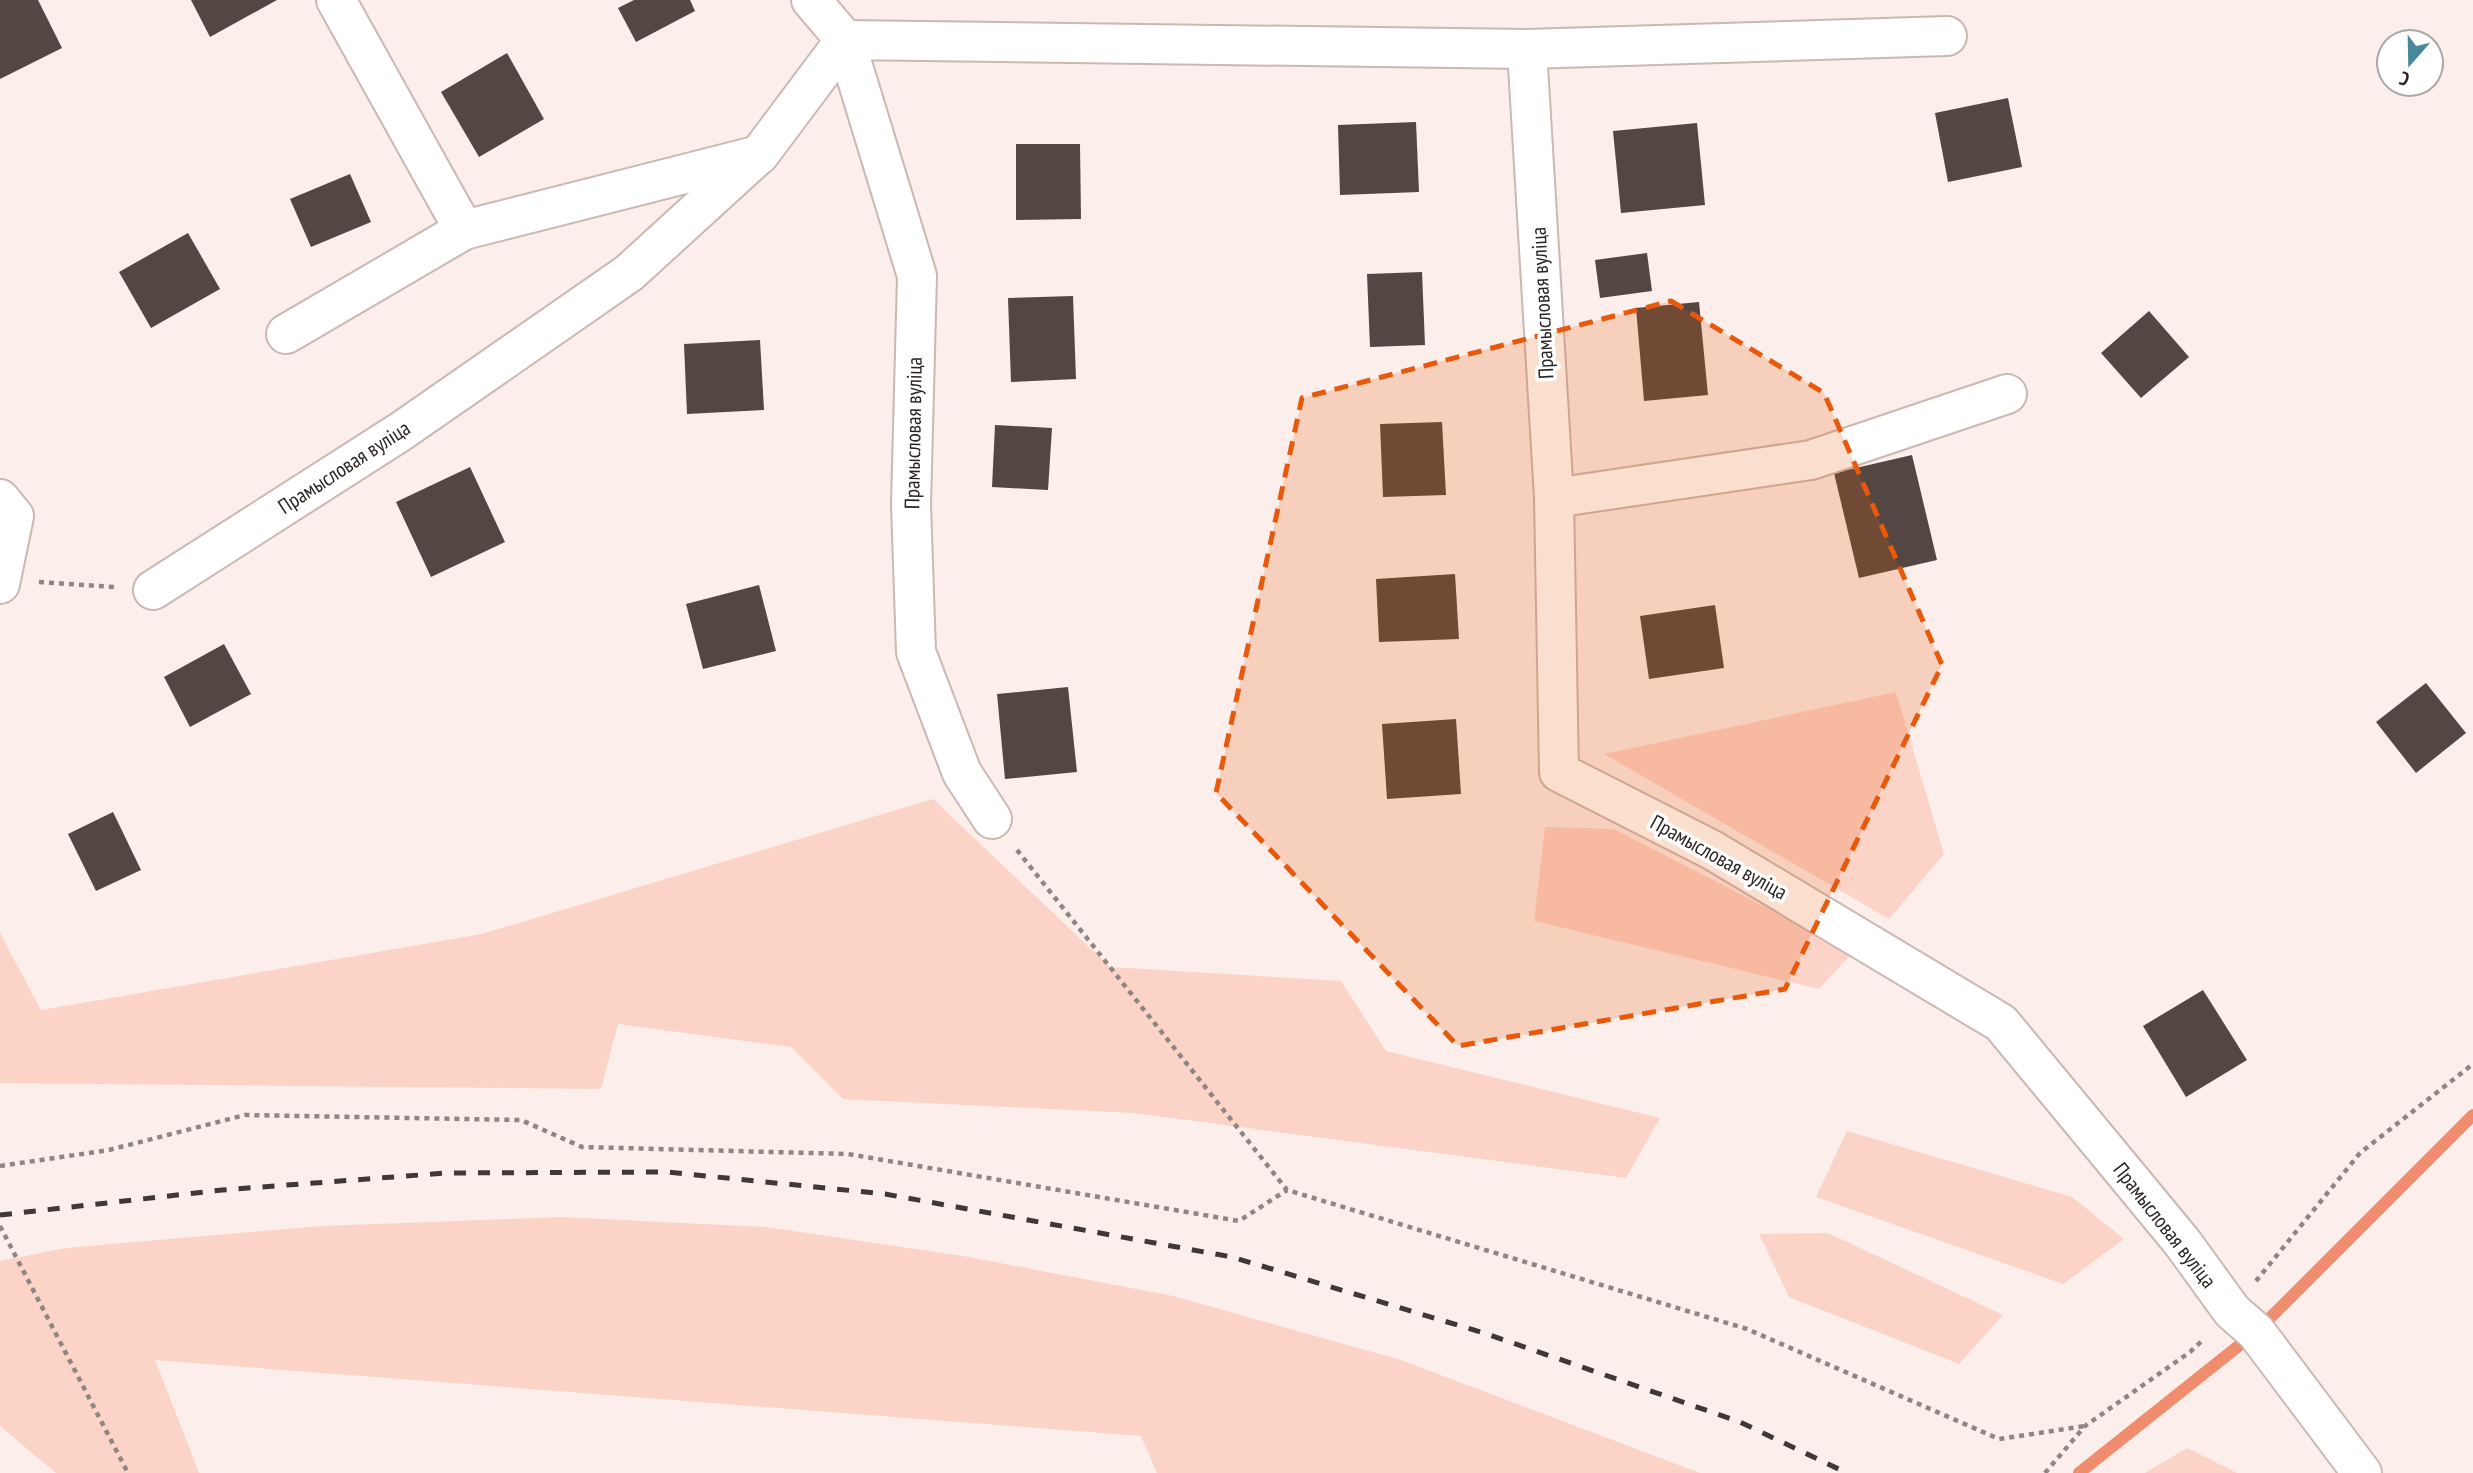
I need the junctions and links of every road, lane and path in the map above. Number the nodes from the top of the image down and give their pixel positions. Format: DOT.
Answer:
graph roads {
  1 [pos="336,0"];
  2 [pos="811,0"];
  3 [pos="1947,36"];
  4 [pos="845,40"];
  5 [pos="1527,49"];
  6 [pos="759,155"];
  7 [pos="464,230"];
  8 [pos="286,334"];
  9 [pos="2007,394"];
  10 [pos="1554,498"];
  11 [pos="0,499"];
  12 [pos="0,582"];
  13 [pos="153,590"];
  14 [pos="992,819"];
  15 [pos="2473,1064"];
  16 [pos="0,1166"];
  17 [pos="1287,1190"];
  18 [pos="0,1226"];
  19 [pos="2232,1311"];
  20 [pos="2085,1426"];
  21 [pos="128,1473"];
  22 [pos="2045,1473"];
  23 [pos="2362,1473"];
  1 -- 7 [label="street"];
  2 -- 4 [label="street, Прамысловая вуліца"];
  3 -- 5 [label="street"];
  4 -- 5 [label="street"];
  4 -- 6 [label="street, Прамысловая вуліца"];
  4 -- 14 [label="street, Прамысловая вуліца"];
  5 -- 10 [label="street, Прамысловая вуліца"];
  6 -- 7 [label="street"];
  6 -- 13 [label="street, Прамысловая вуліца"];
  7 -- 8 [label="street"];
  9 -- 10 [label="street"];
  10 -- 19 [label="street, Прамысловая вуліца"];
  11 -- 12 [label="street"];
  12 -- 13 [label="path"];
  14 -- 17 [label="path"];
  15 -- 19 [label="path"];
  16 -- 17 [label="path"];
  17 -- 20 [label="path"];
  18 -- 21 [label="path"];
  19 -- 20 [label="path"];
  19 -- 23 [label="street, Прамысловая вуліца"];
  20 -- 22 [label="path"];
}
